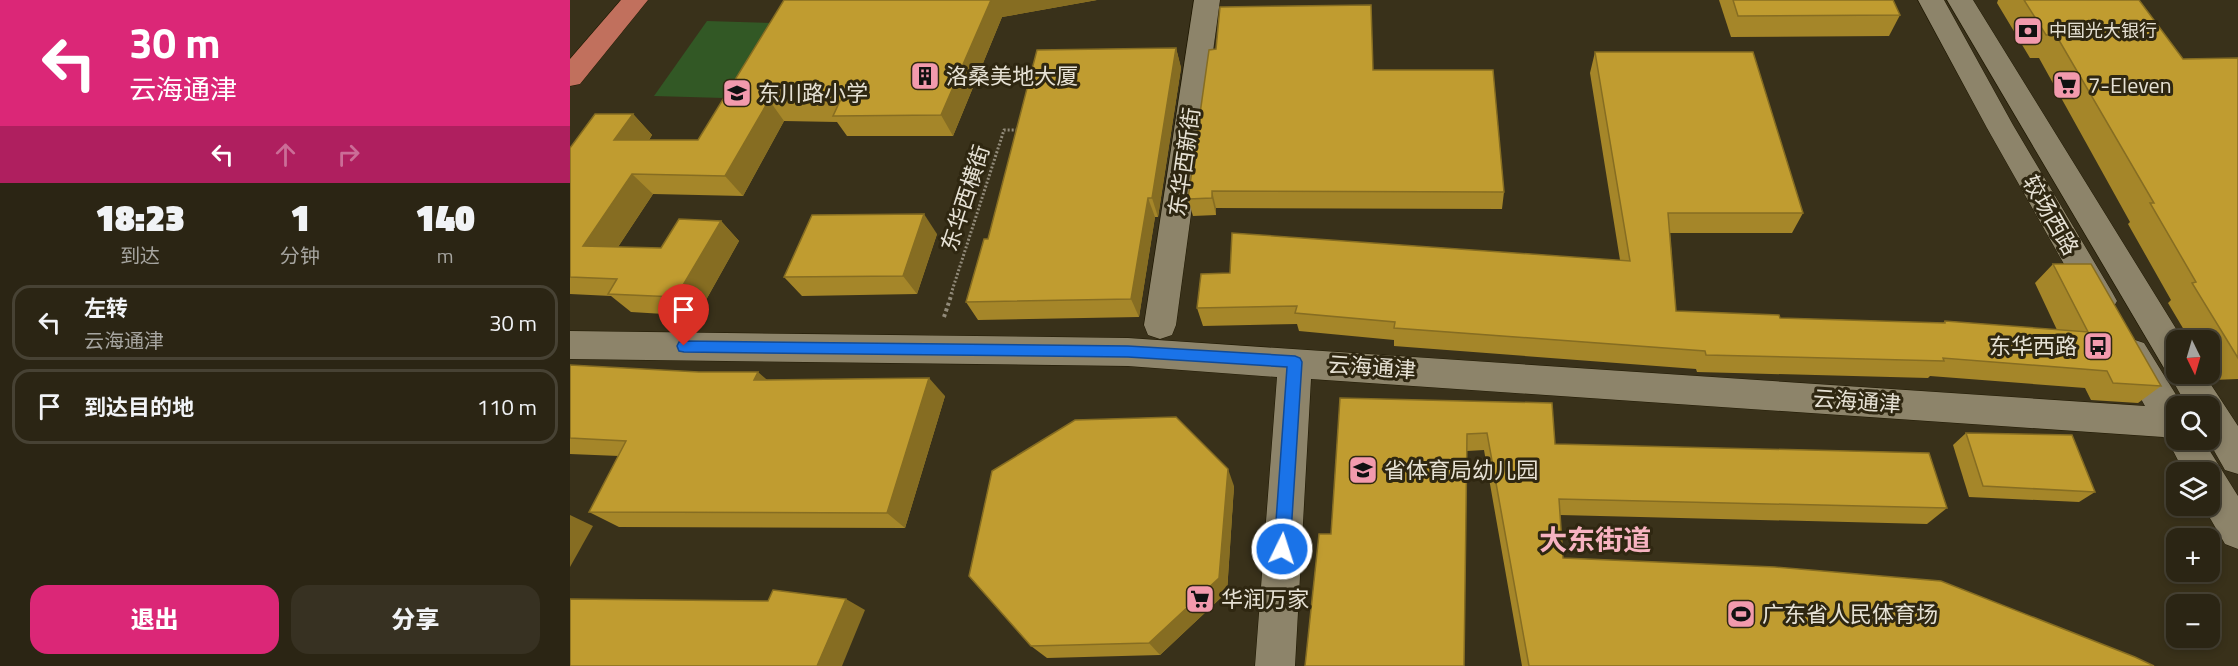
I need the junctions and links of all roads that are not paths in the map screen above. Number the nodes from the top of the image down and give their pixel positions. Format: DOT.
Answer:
graph roads {
  1 [pos="635,0"];
  2 [pos="1207,0"];
  3 [pos="1931,0"];
  4 [pos="1960,0"];
  5 [pos="570,77"];
  6 [pos="1160,325"];
  7 [pos="2166,341"];
  8 [pos="570,345"];
  9 [pos="1295,362"];
  10 [pos="2194,384"];
  11 [pos="2203,396"];
  12 [pos="2166,409"];
  13 [pos="2220,419"];
  14 [pos="2166,426"];
  15 [pos="2238,458"];
  16 [pos="2220,500"];
  17 [pos="2238,531"];
  18 [pos="1275,666"];
  1 -- 5 [label="main road"];
  2 -- 6 [label="street, 东华西新街"];
  3 -- 12 [label="street, 较场西路"];
  4 -- 7 [label="street, 较场西路"];
  8 -- 9 [label="street, 云海通津"];
  9 -- 14 [label="street, 云海通津"];
  9 -- 18 [label="street"];
  10 -- 11 [label="street"];
  13 -- 15 [label="street"];
  16 -- 17 [label="street"];
}
